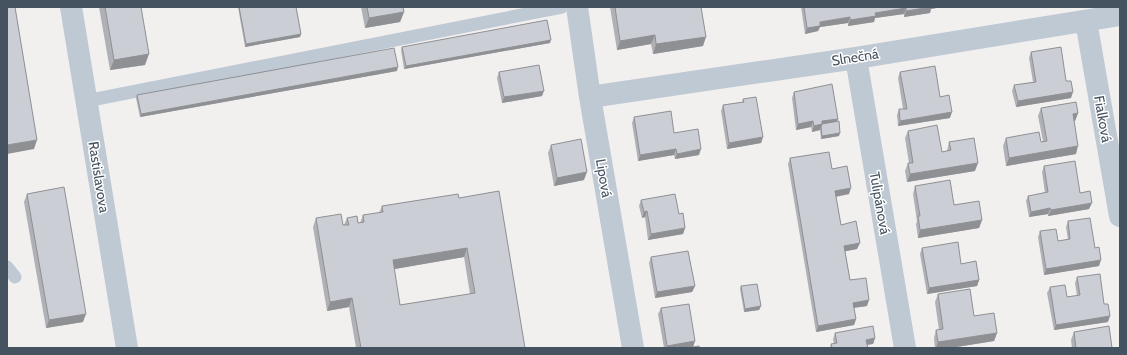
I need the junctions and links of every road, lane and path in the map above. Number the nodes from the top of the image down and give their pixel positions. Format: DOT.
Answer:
graph roads {
  1 [pos="71,7"];
  2 [pos="562,7"];
  3 [pos="577,7"];
  4 [pos="1120,15"];
  5 [pos="1086,21"];
  6 [pos="856,58"];
  7 [pos="590,97"];
  8 [pos="86,101"];
  9 [pos="1120,216"];
  10 [pos="126,348"];
  11 [pos="633,348"];
  12 [pos="905,348"];
  1 -- 8 [label="street, Rastislavova"];
  2 -- 8 [label="lane"];
  3 -- 7 [label="street, Lipová"];
  4 -- 5 [label="street, Slnečná"];
  5 -- 6 [label="street, Slnečná"];
  5 -- 9 [label="street, Fialková"];
  6 -- 7 [label="street, Slnečná"];
  6 -- 12 [label="street, Tulipánová"];
  7 -- 11 [label="street, Lipová"];
  8 -- 10 [label="street, Rastislavova"];
}
